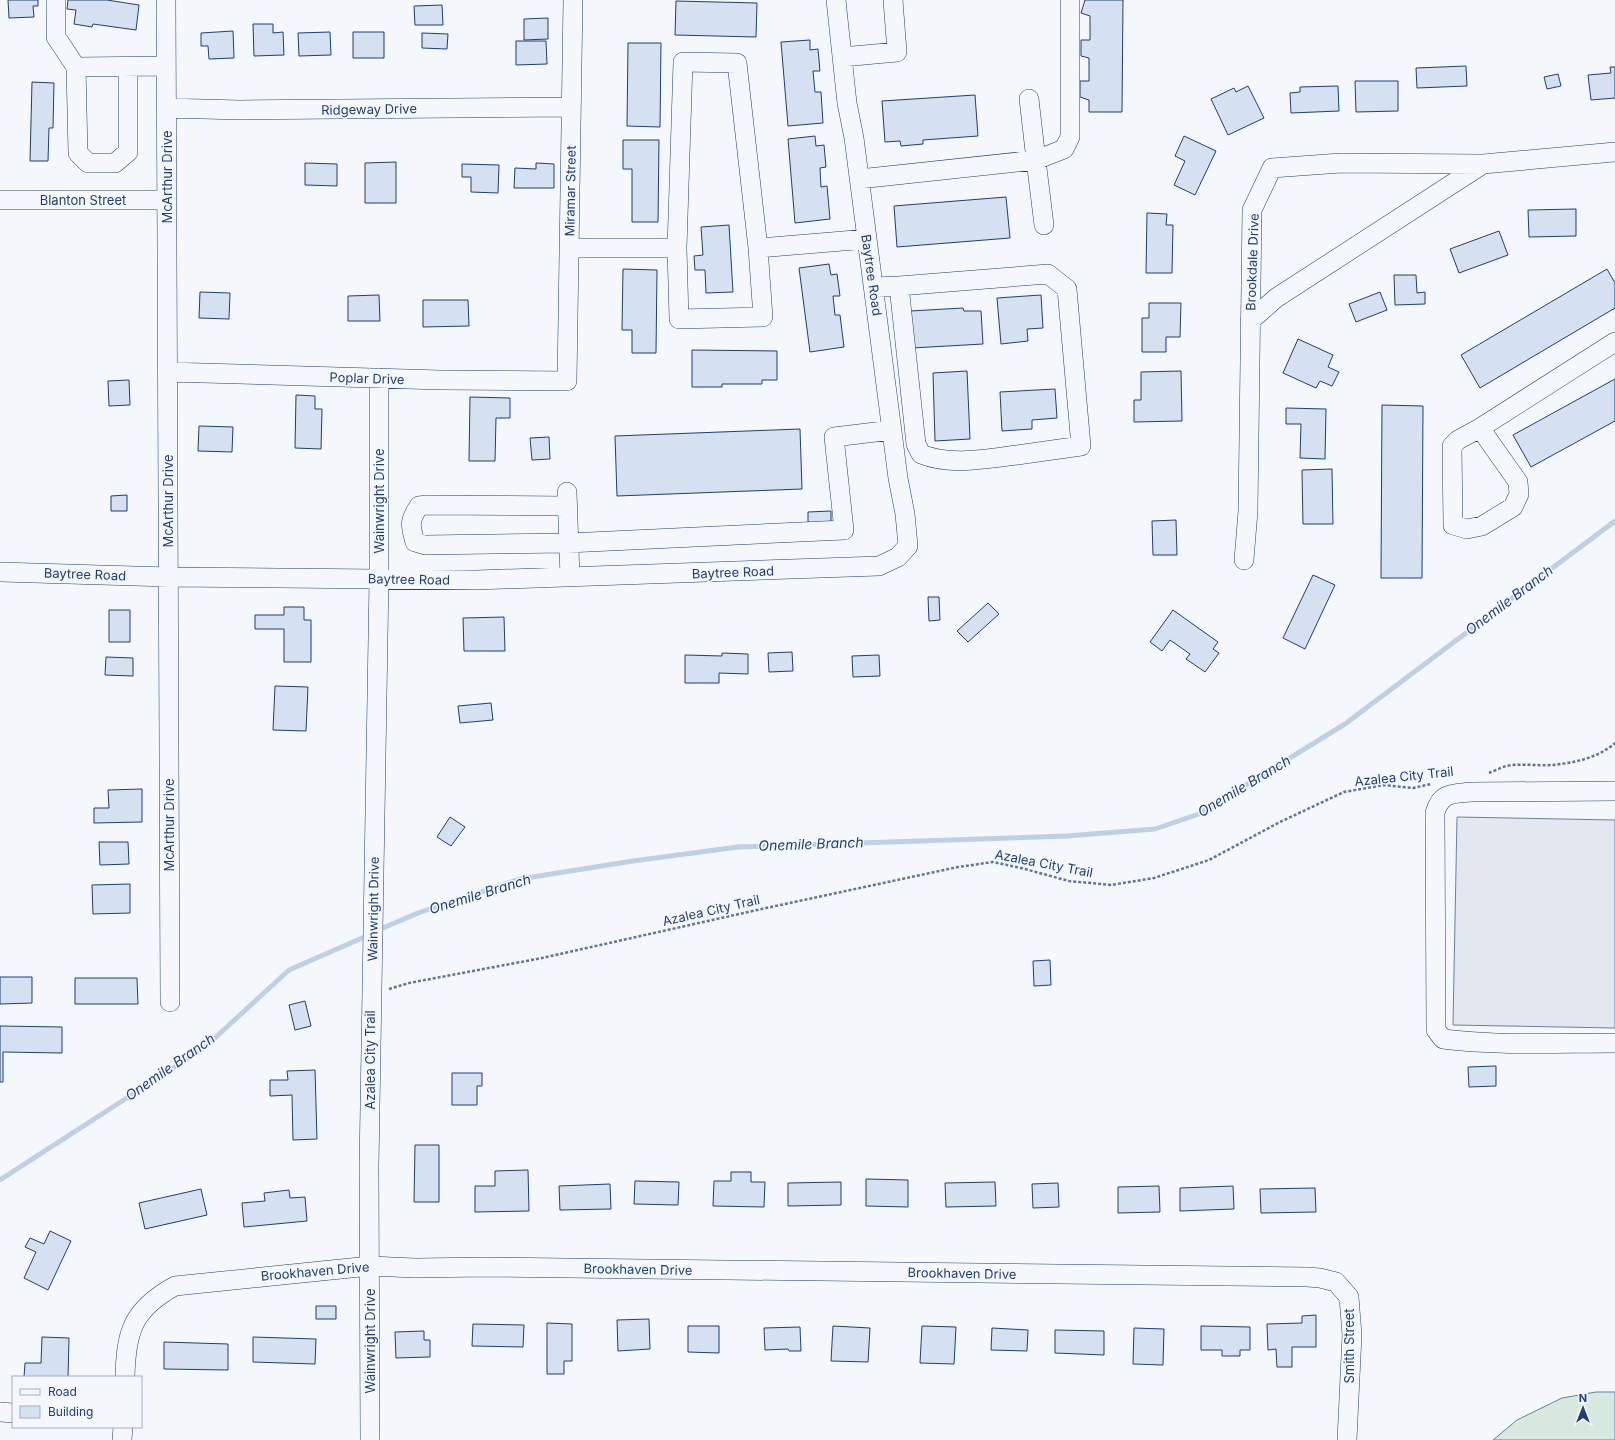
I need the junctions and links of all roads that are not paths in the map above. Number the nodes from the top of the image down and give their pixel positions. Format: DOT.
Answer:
graph roads {
  1 [pos="56,0"];
  2 [pos="166,0"];
  3 [pos="572,0"];
  4 [pos="836,0"];
  5 [pos="893,0"];
  6 [pos="1070,0"];
  7 [pos="842,57"];
  8 [pos="166,66"];
  9 [pos="76,67"];
  10 [pos="128,67"];
  11 [pos="1029,99"];
  12 [pos="571,107"];
  13 [pos="166,108"];
  14 [pos="1615,152"];
  15 [pos="1036,160"];
  16 [pos="1483,164"];
  17 [pos="859,179"];
  18 [pos="0,200"];
  19 [pos="167,200"];
  20 [pos="1044,225"];
  21 [pos="867,239"];
  22 [pos="570,248"];
  23 [pos="677,248"];
  24 [pos="758,248"];
  25 [pos="900,286"];
  26 [pos="873,287"];
  27 [pos="1250,320"];
  28 [pos="1615,342"];
  29 [pos="168,372"];
  30 [pos="380,378"];
  31 [pos="567,381"];
  32 [pos="1480,428"];
  33 [pos="892,430"];
  34 [pos="568,543"];
  35 [pos="1244,560"];
  36 [pos="0,572"];
  37 [pos="169,577"];
  38 [pos="570,577"];
  39 [pos="379,579"];
  40 [pos="1615,791"];
  41 [pos="170,1002"];
  42 [pos="1615,1042"];
  43 [pos="370,1266"];
  44 [pos="1215,1276"];
  45 [pos="124,1376"];
  46 [pos="0,1412"];
  47 [pos="12,1413"];
  48 [pos="123,1428"];
  49 [pos="122,1440"];
  50 [pos="370,1440"];
  51 [pos="1347,1440"];
  1 -- 9 [label="street"];
  2 -- 8 [label="street, McArthur Drive"];
  3 -- 12 [label="street, Miramar Street"];
  4 -- 7 [label="street, Baytree Road"];
  5 -- 7 [label="street"];
  6 -- 15 [label="street"];
  7 -- 17 [label="street, Baytree Road"];
  8 -- 10 [label="street"];
  8 -- 13 [label="street, McArthur Drive"];
  9 -- 10 [label="street"];
  9 -- 10 [label="street"];
  11 -- 15 [label="street"];
  12 -- 13 [label="street, Ridgeway Drive"];
  12 -- 22 [label="street, Miramar Street"];
  13 -- 19 [label="street, McArthur Drive"];
  14 -- 16 [label="street, Brookdale Drive"];
  15 -- 17 [label="street"];
  15 -- 20 [label="street"];
  16 -- 27 [label="street"];
  16 -- 27 [label="street, Brookdale Drive"];
  17 -- 21 [label="street, Baytree Road"];
  18 -- 19 [label="street, Blanton Street"];
  19 -- 29 [label="street, McArthur Drive"];
  21 -- 24 [label="street"];
  21 -- 26 [label="street, Baytree Road"];
  22 -- 23 [label="street"];
  22 -- 31 [label="street, Miramar Street"];
  23 -- 24 [label="street"];
  23 -- 24 [label="street"];
  25 -- 25 [label="street"];
  25 -- 26 [label="street"];
  26 -- 33 [label="street, Baytree Road"];
  27 -- 35 [label="street, Brookdale Drive"];
  28 -- 32 [label="street"];
  29 -- 30 [label="street, Poplar Drive"];
  29 -- 37 [label="street, McArthur Drive"];
  30 -- 31 [label="street, Poplar Drive"];
  30 -- 39 [label="street, Wainwright Drive"];
  32 -- 32 [label="street"];
  33 -- 34 [label="street"];
  33 -- 38 [label="street, Baytree Road"];
  34 -- 34 [label="street"];
  34 -- 38 [label="street"];
  36 -- 37 [label="street, Baytree Road"];
  37 -- 39 [label="street, Baytree Road"];
  37 -- 41 [label="street, McArthur Drive"];
  38 -- 39 [label="street, Baytree Road"];
  39 -- 43 [label="street, Wainwright Drive"];
  40 -- 42 [label="street"];
  43 -- 44 [label="street, Brookhaven Drive"];
  43 -- 45 [label="street, Brookhaven Drive"];
  43 -- 50 [label="street, Wainwright Drive"];
  44 -- 51 [label="street, Smith Street"];
  46 -- 47 [label="street"];
  48 -- 49 [label="street"];
}
